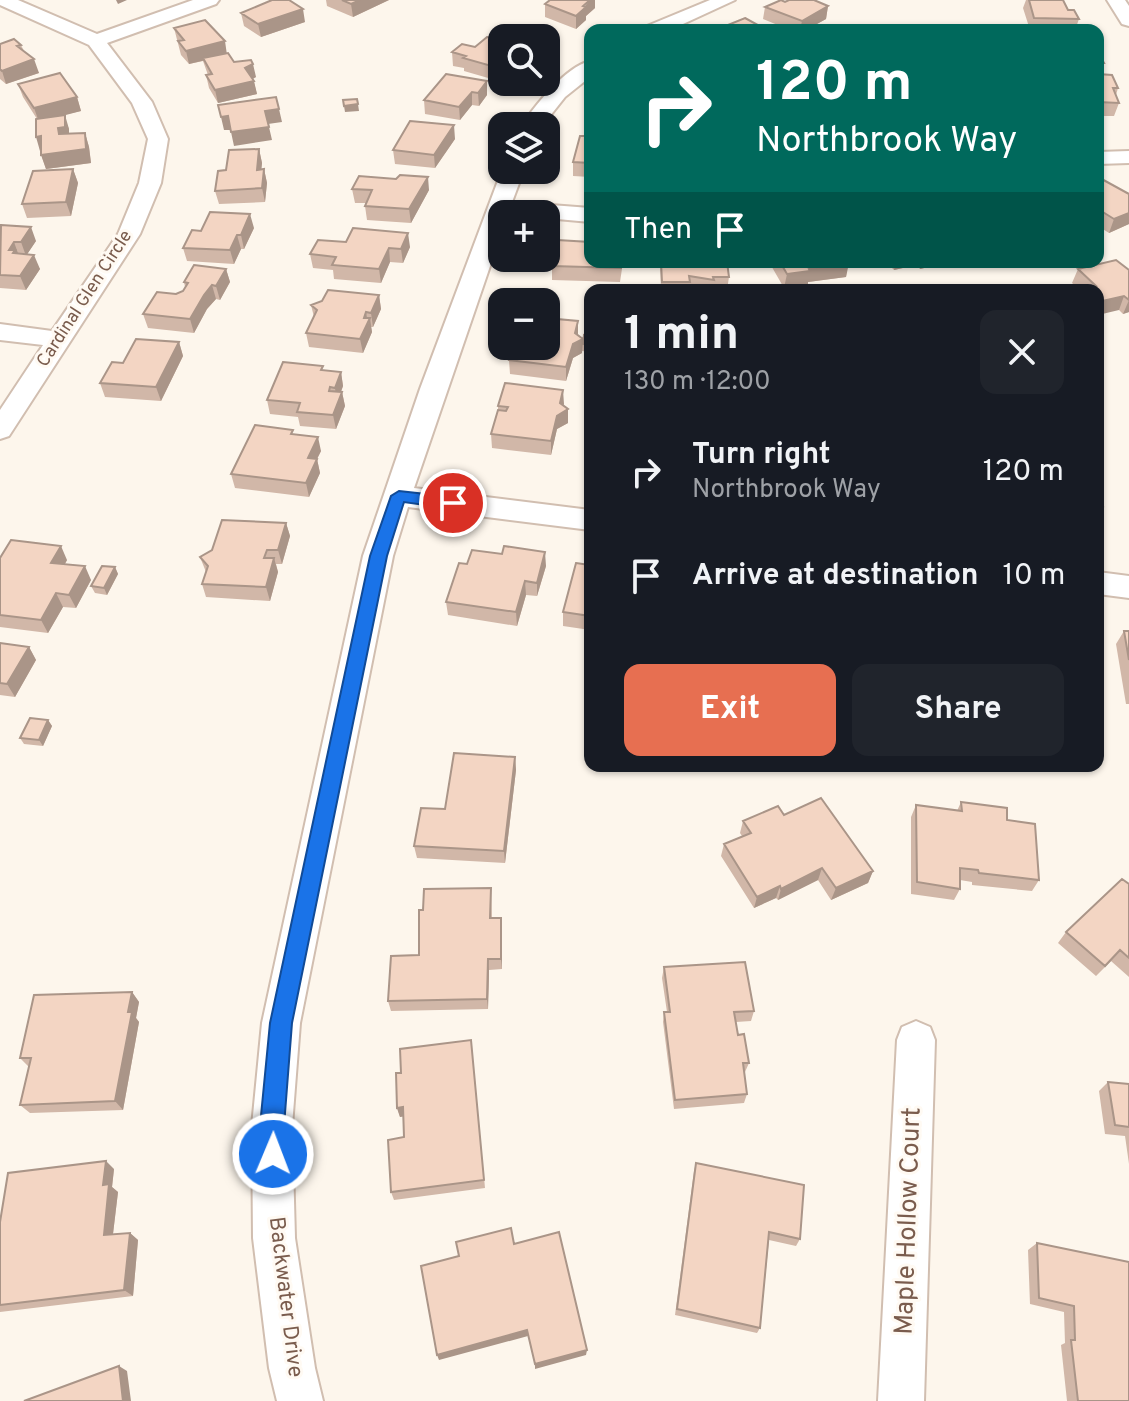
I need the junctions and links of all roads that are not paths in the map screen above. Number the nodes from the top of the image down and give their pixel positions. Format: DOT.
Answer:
graph roads {
  1 [pos="3,0"];
  2 [pos="210,0"];
  3 [pos="669,0"];
  4 [pos="726,0"];
  5 [pos="1116,0"];
  6 [pos="693,12"];
  7 [pos="1129,20"];
  8 [pos="667,24"];
  9 [pos="96,41"];
  10 [pos="584,72"];
  11 [pos="542,112"];
  12 [pos="1129,157"];
  13 [pos="1104,158"];
  14 [pos="560,213"];
  15 [pos="584,215"];
  16 [pos="488,240"];
  17 [pos="0,332"];
  18 [pos="60,340"];
  19 [pos="0,430"];
  20 [pos="399,496"];
  21 [pos="584,519"];
  22 [pos="1104,584"];
  23 [pos="1129,587"];
  24 [pos="916,1040"];
  25 [pos="300,1401"];
  26 [pos="901,1401"];
  1 -- 9 [label="street, Cardinal Glen Circle"];
  2 -- 9 [label="street"];
  3 -- 6 [label="street"];
  4 -- 6 [label="street"];
  5 -- 7 [label="street"];
  6 -- 8 [label="street"];
  9 -- 18 [label="street, Cardinal Glen Circle"];
  10 -- 11 [label="street"];
  12 -- 13 [label="street"];
  14 -- 15 [label="street"];
  16 -- 20 [label="street, Backwater Drive"];
  17 -- 18 [label="street"];
  18 -- 19 [label="street, Cardinal Glen Circle"];
  20 -- 21 [label="street"];
  20 -- 25 [label="street, Backwater Drive"];
  22 -- 23 [label="street"];
  24 -- 26 [label="street, Maple Hollow Court"];
}
